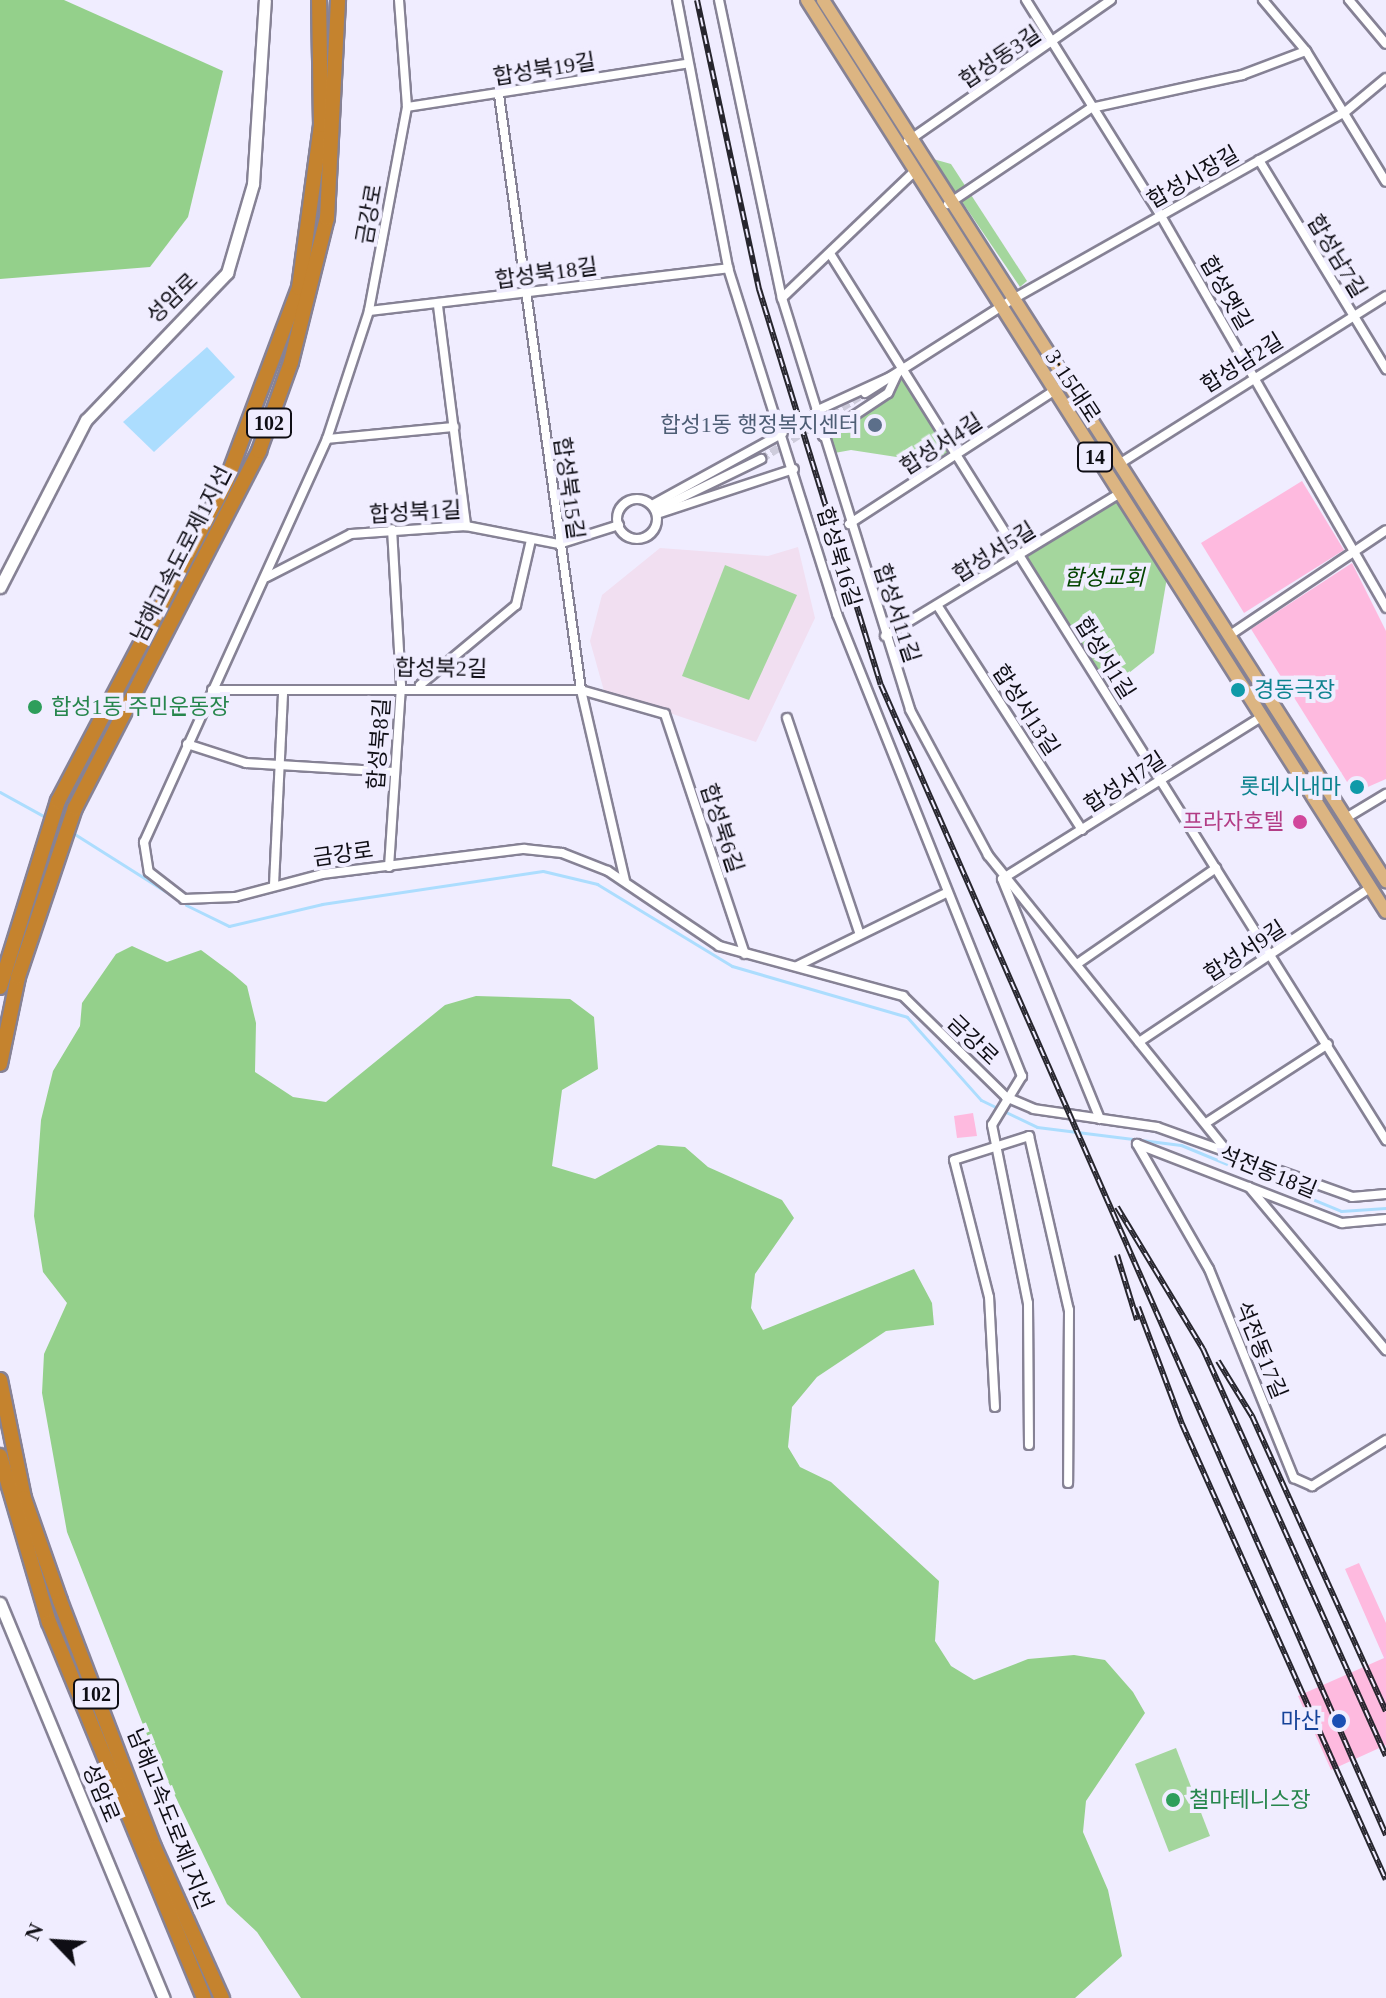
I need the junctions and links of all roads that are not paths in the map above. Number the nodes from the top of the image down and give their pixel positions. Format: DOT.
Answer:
graph roads {
  1 [pos="265,0"];
  2 [pos="319,0"];
  3 [pos="338,0"];
  4 [pos="399,0"];
  5 [pos="677,0"];
  6 [pos="719,0"];
  7 [pos="807,0"];
  8 [pos="823,0"];
  9 [pos="1026,0"];
  10 [pos="1111,0"];
  11 [pos="1263,0"];
  12 [pos="1349,0"];
  13 [pos="1051,44"];
  14 [pos="1386,44"];
  15 [pos="1306,51"];
  16 [pos="685,64"];
  17 [pos="1386,78"];
  18 [pos="499,95"];
  19 [pos="407,107"];
  20 [pos="1091,108"];
  21 [pos="1345,112"];
  22 [pos="907,142"];
  23 [pos="1259,160"];
  24 [pos="914,172"];
  25 [pos="1386,182"];
  26 [pos="948,204"];
  27 [pos="1161,216"];
  28 [pos="831,255"];
  29 [pos="728,268"];
  30 [pos="524,294"];
  31 [pos="1386,296"];
  32 [pos="782,298"];
  33 [pos="1013,299"];
  34 [pos="438,306"];
  35 [pos="999,308"];
  36 [pos="369,311"];
  37 [pos="1352,316"];
  38 [pos="1386,369"];
  39 [pos="899,372"];
  40 [pos="1253,376"];
  41 [pos="1052,392"];
  42 [pos="865,393"];
  43 [pos="816,411"];
  44 [pos="454,427"];
  45 [pos="783,433"];
  46 [pos="823,436"];
  47 [pos="327,439"];
  48 [pos="956,457"];
  49 [pos="761,459"];
  50 [pos="1119,464"];
  51 [pos="794,469"];
  52 [pos="1120,493"];
  53 [pos="654,510"];
  54 [pos="849,524"];
  55 [pos="619,525"];
  56 [pos="466,526"];
  57 [pos="392,529"];
  58 [pos="1386,530"];
  59 [pos="531,540"];
  60 [pos="559,544"];
  61 [pos="1354,552"];
  62 [pos="1020,557"];
  63 [pos="266,577"];
  64 [pos="0,587"];
  65 [pos="939,608"];
  66 [pos="1386,608"];
  67 [pos="1233,633"];
  68 [pos="885,636"];
  69 [pos="401,685"];
  70 [pos="420,685"];
  71 [pos="212,690"];
  72 [pos="581,690"];
  73 [pos="283,691"];
  74 [pos="665,714"];
  75 [pos="1261,717"];
  76 [pos="787,718"];
  77 [pos="187,744"];
  78 [pos="281,766"];
  79 [pos="395,772"];
  80 [pos="1161,780"];
  81 [pos="1386,794"];
  82 [pos="1346,818"];
  83 [pos="1082,830"];
  84 [pos="389,867"];
  85 [pos="1216,868"];
  86 [pos="1005,872"];
  87 [pos="1386,881"];
  88 [pos="625,882"];
  89 [pos="274,885"];
  90 [pos="1370,888"];
  91 [pos="944,894"];
  92 [pos="1386,912"];
  93 [pos="859,932"];
  94 [pos="745,954"];
  95 [pos="1271,957"];
  96 [pos="1077,964"];
  97 [pos="797,966"];
  98 [pos="0,987"];
  99 [pos="1139,1042"];
  100 [pos="1328,1044"];
  101 [pos="0,1064"];
  102 [pos="1005,1098"];
  103 [pos="1100,1119"];
  104 [pos="1206,1123"];
  105 [pos="1386,1140"];
  106 [pos="1137,1144"];
  107 [pos="997,1146"];
  108 [pos="1226,1151"];
  109 [pos="1246,1183"];
  110 [pos="1386,1194"];
  111 [pos="1386,1219"];
  112 [pos="1386,1350"];
  113 [pos="0,1380"];
  114 [pos="995,1407"];
  115 [pos="1386,1440"];
  116 [pos="1029,1445"];
  117 [pos="0,1456"];
  118 [pos="1068,1483"];
  119 [pos="0,1603"];
  120 [pos="164,1998"];
  121 [pos="204,1998"];
  122 [pos="222,1998"];
  1 -- 64 [label="main road, 성암로"];
  2 -- 98 [label="highway, 남해고속도로제1지선 / 102"];
  3 -- 101 [label="highway, 남해고속도로제1지선 / 102"];
  4 -- 19 [label="street, 금강로"];
  5 -- 16 [label="street, 합성북16길"];
  6 -- 32 [label="street, 합성서11길"];
  7 -- 24 [label="main road, 3·15대로 / 14"];
  8 -- 22 [label="main road, 3·15대로 / 14"];
  9 -- 13 [label="street, 합성옛길"];
  10 -- 13 [label="street, 합성동3길"];
  11 -- 15 [label="street"];
  12 -- 14 [label="street"];
  13 -- 20 [label="street, 합성옛길"];
  13 -- 22 [label="street, 합성동3길"];
  15 -- 20 [label="street"];
  15 -- 21 [label="street"];
  16 -- 18 [label="street, 합성북19길"];
  16 -- 29 [label="street, 합성북16길"];
  17 -- 21 [label="street, 합성시장길"];
  18 -- 19 [label="street, 합성북19길"];
  18 -- 30 [label="street, 합성북15길"];
  19 -- 36 [label="street, 금강로"];
  20 -- 26 [label="street"];
  20 -- 27 [label="street, 합성옛길"];
  21 -- 23 [label="street, 합성시장길"];
  21 -- 25 [label="street"];
  22 -- 26 [label="main road, 3·15대로 / 14"];
  23 -- 27 [label="street, 합성시장길"];
  23 -- 37 [label="street, 합성남7길"];
  24 -- 28 [label="street"];
  24 -- 35 [label="main road, 3·15대로 / 14"];
  26 -- 33 [label="main road, 3·15대로 / 14"];
  27 -- 33 [label="street, 합성시장길"];
  27 -- 40 [label="street, 합성옛길"];
  28 -- 32 [label="street"];
  28 -- 39 [label="street, 합성서1길"];
  29 -- 30 [label="street, 합성북18길"];
  29 -- 45 [label="street, 합성북16길"];
  30 -- 34 [label="street, 합성북18길"];
  30 -- 60 [label="street, 합성북15길"];
  31 -- 37 [label="street, 합성남2길"];
  32 -- 43 [label="street, 합성서11길"];
  33 -- 35 [label="street, 합성시장길"];
  33 -- 50 [label="main road, 3·15대로 / 14"];
  34 -- 36 [label="street, 합성북18길"];
  34 -- 44 [label="street"];
  35 -- 39 [label="street, 합성시장길"];
  35 -- 41 [label="main road, 3·15대로 / 14"];
  36 -- 47 [label="street, 금강로"];
  37 -- 38 [label="street, 합성남7길"];
  37 -- 40 [label="street, 합성남2길"];
  39 -- 42 [label="street"];
  39 -- 43 [label="street"];
  39 -- 46 [label="street"];
  39 -- 48 [label="street, 합성서1길"];
  40 -- 50 [label="street, 합성남2길"];
  40 -- 61 [label="street, 합성옛길"];
  41 -- 48 [label="street, 합성서4길"];
  41 -- 52 [label="main road, 3·15대로 / 14"];
  43 -- 46 [label="street, 합성서11길"];
  44 -- 47 [label="street"];
  44 -- 56 [label="street"];
  45 -- 51 [label="street, 합성북16길"];
  45 -- 53 [label="street"];
  46 -- 54 [label="street, 합성서11길"];
  47 -- 63 [label="street, 금강로"];
  48 -- 54 [label="street, 합성서4길"];
  48 -- 62 [label="street, 합성서1길"];
  49 -- 53 [label="street"];
  50 -- 67 [label="main road, 3·15대로 / 14"];
  51 -- 53 [label="street"];
  51 -- 91 [label="street, 합성북16길"];
  52 -- 62 [label="street, 합성서5길"];
  52 -- 75 [label="main road, 3·15대로 / 14"];
  53 -- 55 [label="street"];
  53 -- 55 [label="street"];
  54 -- 68 [label="street, 합성서11길"];
  55 -- 60 [label="street, 합성북1길"];
  56 -- 57 [label="street, 합성북1길"];
  56 -- 59 [label="street, 합성북1길"];
  57 -- 63 [label="street, 합성북1길"];
  57 -- 69 [label="street, 합성북8길"];
  58 -- 61 [label="street"];
  59 -- 60 [label="street, 합성북1길"];
  59 -- 70 [label="street"];
  60 -- 72 [label="street, 합성북15길"];
  61 -- 66 [label="street, 합성옛길"];
  61 -- 67 [label="street"];
  62 -- 65 [label="street, 합성서5길"];
  62 -- 80 [label="street, 합성서1길"];
  63 -- 71 [label="street, 금강로"];
  65 -- 68 [label="street, 합성서5길"];
  65 -- 83 [label="street, 합성서13길"];
  67 -- 82 [label="main road, 3·15대로 / 14"];
  68 -- 86 [label="street, 합성서11길"];
  69 -- 70 [label="street, 합성북2길"];
  69 -- 73 [label="street, 합성북2길"];
  69 -- 79 [label="street, 합성북8길"];
  70 -- 72 [label="street, 합성북2길"];
  71 -- 73 [label="street, 합성북2길"];
  71 -- 77 [label="street, 금강로"];
  72 -- 74 [label="street, 합성북2길"];
  72 -- 88 [label="street, 합성북15길"];
  73 -- 78 [label="street"];
  74 -- 94 [label="street, 합성북6길"];
  75 -- 80 [label="street, 합성서7길"];
  75 -- 90 [label="main road, 3·15대로 / 14"];
  76 -- 93 [label="street"];
  77 -- 78 [label="street"];
  77 -- 89 [label="street, 금강로"];
  78 -- 79 [label="street"];
  78 -- 89 [label="street"];
  79 -- 84 [label="street, 합성북8길"];
  80 -- 83 [label="street, 합성서7길"];
  80 -- 85 [label="street, 합성서1길"];
  81 -- 82 [label="street"];
  82 -- 87 [label="main road, 3·15대로 / 14"];
  83 -- 86 [label="street, 합성서7길"];
  84 -- 88 [label="street, 금강로"];
  84 -- 89 [label="street, 금강로"];
  85 -- 95 [label="street, 합성서1길"];
  85 -- 96 [label="street"];
  86 -- 96 [label="street, 합성서11길"];
  86 -- 103 [label="street"];
  88 -- 94 [label="street, 금강로"];
  90 -- 92 [label="main road, 3·15대로 / 14"];
  90 -- 95 [label="street, 합성서9길"];
  91 -- 93 [label="street"];
  91 -- 102 [label="street, 합성북16길"];
  93 -- 97 [label="street"];
  94 -- 97 [label="street, 금강로"];
  95 -- 99 [label="street, 합성서9길"];
  95 -- 100 [label="street, 합성서1길"];
  96 -- 99 [label="street, 합성서11길"];
  97 -- 102 [label="street, 금강로"];
  99 -- 104 [label="street, 합성서11길"];
  100 -- 104 [label="street"];
  100 -- 105 [label="street, 합성서1길"];
  102 -- 103 [label="street"];
  102 -- 107 [label="street"];
  103 -- 108 [label="street"];
  104 -- 108 [label="street, 합성서11길"];
  106 -- 109 [label="street, 석전동18길"];
  106 -- 115 [label="street, 석전동17길"];
  107 -- 114 [label="street"];
  107 -- 116 [label="street"];
  107 -- 118 [label="street"];
  108 -- 110 [label="street"];
  109 -- 111 [label="street, 석전동18길"];
  109 -- 112 [label="street"];
  113 -- 122 [label="highway, 남해고속도로제1지선 / 102"];
  117 -- 121 [label="highway, 남해고속도로제1지선 / 102"];
  119 -- 120 [label="main road, 성암로"];
}
